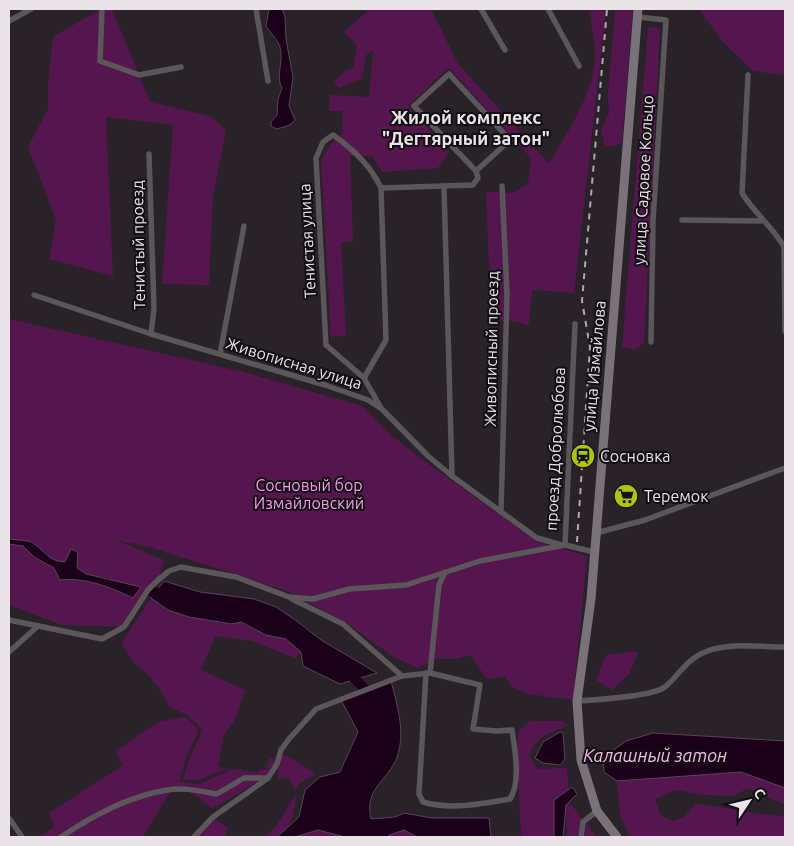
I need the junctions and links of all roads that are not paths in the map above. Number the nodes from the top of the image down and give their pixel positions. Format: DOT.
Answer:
graph roads {
  1 [pos="31,9"];
  2 [pos="102,9"];
  3 [pos="256,9"];
  4 [pos="481,9"];
  5 [pos="548,9"];
  6 [pos="638,13"];
  7 [pos="9,21"];
  8 [pos="505,50"];
  9 [pos="579,66"];
  10 [pos="181,67"];
  11 [pos="748,75"];
  12 [pos="268,81"];
  13 [pos="149,154"];
  14 [pos="476,172"];
  15 [pos="502,186"];
  16 [pos="444,187"];
  17 [pos="381,188"];
  18 [pos="682,220"];
  19 [pos="762,221"];
  20 [pos="244,226"];
  21 [pos="785,247"];
  22 [pos="34,295"];
  23 [pos="575,324"];
  24 [pos="785,331"];
  25 [pos="151,334"];
  26 [pos="650,342"];
  27 [pos="220,354"];
  28 [pos="364,378"];
  29 [pos="382,410"];
  30 [pos="785,468"];
  31 [pos="452,476"];
  32 [pos="501,512"];
  33 [pos="596,533"];
  34 [pos="565,545"];
  35 [pos="594,552"];
  36 [pos="445,572"];
  37 [pos="289,597"];
  38 [pos="9,620"];
  39 [pos="38,626"];
  40 [pos="785,647"];
  41 [pos="9,652"];
  42 [pos="428,673"];
  43 [pos="402,676"];
  44 [pos="578,701"];
  45 [pos="268,778"];
  46 [pos="598,811"];
  47 [pos="9,818"];
  48 [pos="22,837"];
  49 [pos="61,837"];
  50 [pos="194,837"];
  51 [pos="581,837"];
  52 [pos="617,837"];
  1 -- 7 [label="street"];
  2 -- 10 [label="street"];
  3 -- 12 [label="street"];
  4 -- 8 [label="street"];
  5 -- 9 [label="street"];
  6 -- 26 [label="street, улица Садовое Кольцо"];
  6 -- 33 [label="main road, улица Измайлова"];
  11 -- 19 [label="street"];
  13 -- 25 [label="street, Тенистый проезд"];
  14 -- 14 [label="street"];
  14 -- 16 [label="street"];
  15 -- 32 [label="street, Живописный проезд"];
  16 -- 17 [label="street"];
  16 -- 31 [label="street"];
  17 -- 28 [label="street"];
  17 -- 28 [label="street, Тенистая улица"];
  18 -- 19 [label="street"];
  19 -- 21 [label="street"];
  20 -- 27 [label="street"];
  21 -- 24 [label="street"];
  22 -- 25 [label="street, Живописная улица"];
  23 -- 34 [label="street, проезд Добролюбова"];
  25 -- 27 [label="street, Живописная улица"];
  27 -- 29 [label="street, Живописная улица"];
  28 -- 29 [label="street, Тенистая улица"];
  29 -- 31 [label="street, Живописная улица"];
  30 -- 33 [label="street"];
  31 -- 32 [label="street, Живописная улица"];
  32 -- 34 [label="street, Живописная улица"];
  33 -- 35 [label="main road, улица Измайлова"];
  34 -- 35 [label="street, проезд Добролюбова"];
  34 -- 36 [label="street"];
  35 -- 44 [label="main road, улица Измайлова"];
  36 -- 37 [label="street"];
  36 -- 42 [label="street"];
  37 -- 39 [label="street"];
  37 -- 43 [label="street"];
  38 -- 39 [label="street"];
  39 -- 41 [label="street"];
  40 -- 44 [label="street"];
  42 -- 42 [label="street"];
  42 -- 43 [label="street"];
  43 -- 45 [label="street"];
  44 -- 46 [label="main road, улица Измайлова"];
  45 -- 49 [label="street"];
  45 -- 50 [label="street"];
  46 -- 51 [label="street"];
  46 -- 52 [label="main road, улица Измайлова"];
  47 -- 48 [label="street"];
}
